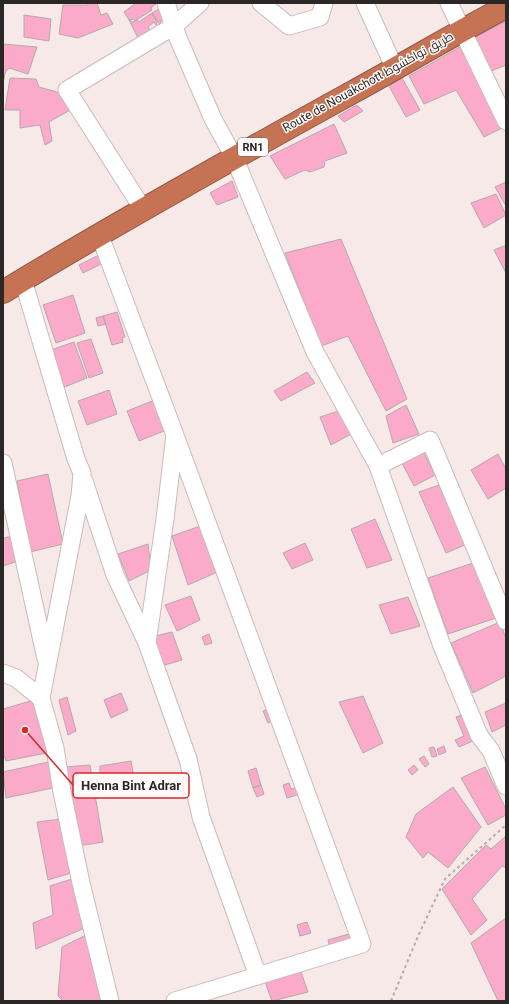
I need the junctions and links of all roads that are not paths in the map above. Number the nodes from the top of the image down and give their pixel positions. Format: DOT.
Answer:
graph roads {
  1 [pos="166,3"];
  2 [pos="200,3"];
  3 [pos="261,3"];
  4 [pos="324,3"];
  5 [pos="365,3"];
  6 [pos="450,3"];
  7 [pos="506,7"];
  8 [pos="483,11"];
  9 [pos="174,26"];
  10 [pos="462,29"];
  11 [pos="396,69"];
  12 [pos="506,121"];
  13 [pos="234,157"];
  14 [pos="143,210"];
  15 [pos="100,236"];
  16 [pos="23,280"];
  17 [pos="3,292"];
  18 [pos="175,435"];
  19 [pos="3,464"];
  20 [pos="378,466"];
  21 [pos="82,473"];
  22 [pos="506,621"];
  23 [pos="146,643"];
  24 [pos="48,667"];
  25 [pos="3,673"];
  26 [pos="41,698"];
  27 [pos="506,786"];
  28 [pos="258,976"];
  29 [pos="110,1001"];
  30 [pos="175,1001"];
  1 -- 9 [label="street"];
  2 -- 9 [label="street"];
  3 -- 4 [label="street"];
  5 -- 11 [label="street"];
  6 -- 10 [label="street"];
  7 -- 8 [label="highway, Route de Nouakchott طريق نواكشوط / RN1"];
  8 -- 10 [label="highway, Route de Nouakchott طريق نواكشوط / RN1"];
  9 -- 13 [label="street"];
  9 -- 14 [label="street"];
  10 -- 11 [label="highway, Route de Nouakchott طريق نواكشوط / RN1"];
  10 -- 12 [label="street"];
  11 -- 13 [label="highway, Route de Nouakchott طريق نواكشوط / RN1"];
  13 -- 14 [label="highway, Route de Nouakchott طريق نواكشوط / RN1"];
  13 -- 20 [label="street"];
  14 -- 15 [label="highway, Route de Nouakchott طريق نواكشوط / RN1"];
  15 -- 16 [label="highway, Route de Nouakchott طريق نواكشوط / RN1"];
  15 -- 18 [label="street"];
  16 -- 17 [label="highway, Route de Nouakchott طريق نواكشوط / RN1"];
  16 -- 21 [label="street"];
  18 -- 23 [label="street"];
  18 -- 28 [label="street"];
  19 -- 24 [label="street"];
  20 -- 22 [label="street"];
  20 -- 27 [label="street"];
  21 -- 23 [label="street"];
  21 -- 24 [label="street"];
  23 -- 28 [label="street"];
  24 -- 26 [label="street"];
  25 -- 26 [label="street"];
  26 -- 29 [label="street"];
  28 -- 30 [label="street"];
}
